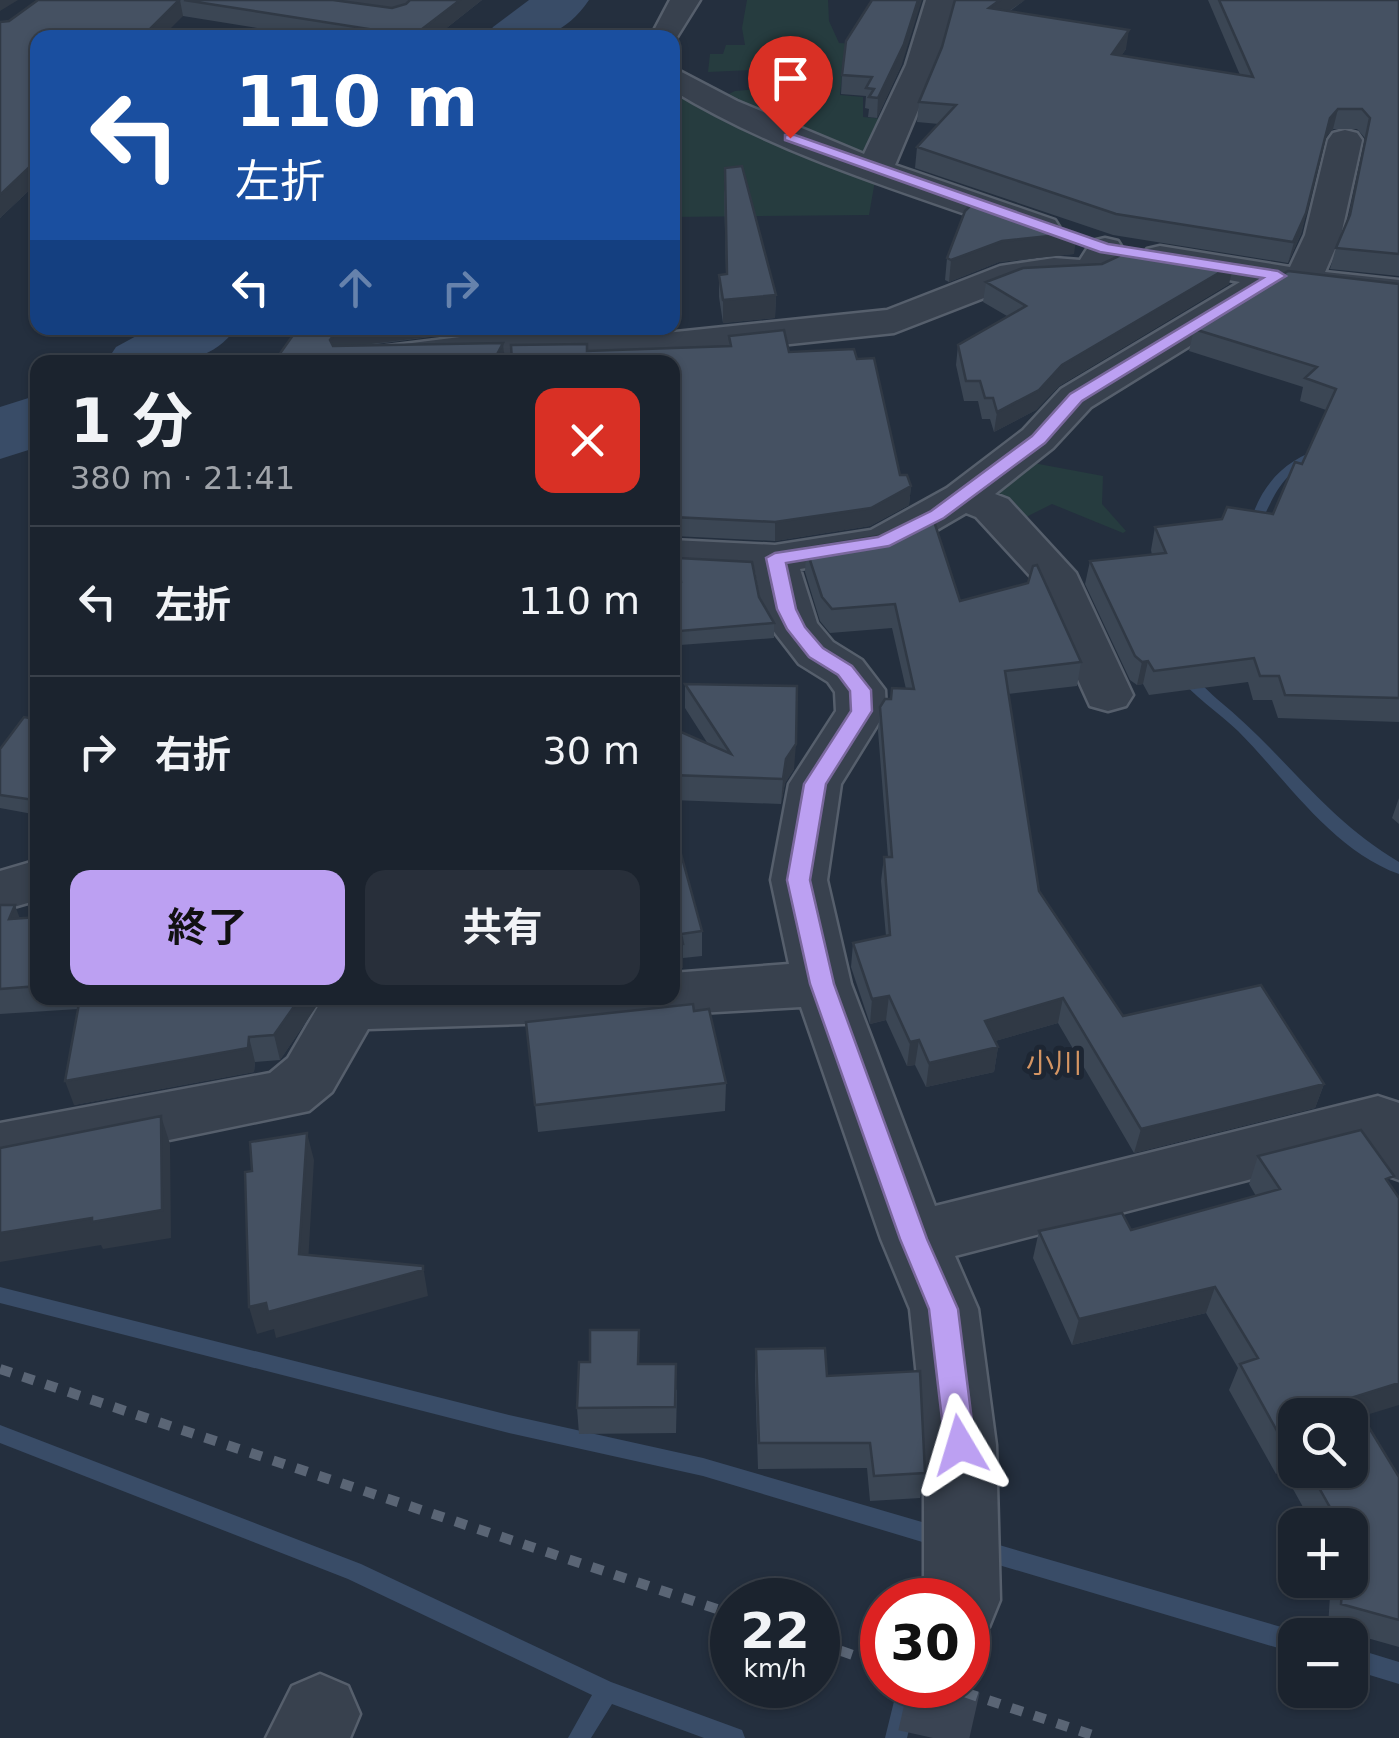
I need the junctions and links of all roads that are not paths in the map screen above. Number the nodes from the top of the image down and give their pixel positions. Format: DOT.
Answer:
graph roads {
  1 [pos="310,0"];
  2 [pos="406,0"];
  3 [pos="685,0"];
  4 [pos="942,0"];
  5 [pos="669,30"];
  6 [pos="680,82"];
  7 [pos="1345,140"];
  8 [pos="876,170"];
  9 [pos="1106,248"];
  10 [pos="1290,278"];
  11 [pos="1399,291"];
  12 [pos="467,355"];
  13 [pos="963,498"];
  14 [pos="680,554"];
  15 [pos="775,558"];
  16 [pos="1108,695"];
  17 [pos="30,883"];
  18 [pos="0,892"];
  19 [pos="822,984"];
  20 [pos="680,995"];
  21 [pos="349,1005"];
  22 [pos="0,1149"];
  23 [pos="1399,1154"];
  24 [pos="914,1239"];
  25 [pos="962,1578"];
  1 -- 2 [label="street"];
  3 -- 5 [label="street"];
  4 -- 8 [label="street"];
  6 -- 8 [label="street"];
  7 -- 10 [label="street"];
  8 -- 9 [label="street"];
  9 -- 10 [label="street"];
  9 -- 12 [label="street"];
  10 -- 11 [label="street"];
  10 -- 13 [label="street"];
  13 -- 15 [label="street"];
  13 -- 16 [label="street"];
  14 -- 15 [label="street"];
  15 -- 19 [label="street"];
  17 -- 18 [label="street"];
  19 -- 20 [label="street"];
  19 -- 24 [label="street"];
  21 -- 22 [label="street"];
  23 -- 24 [label="street"];
  24 -- 25 [label="street"];
}
